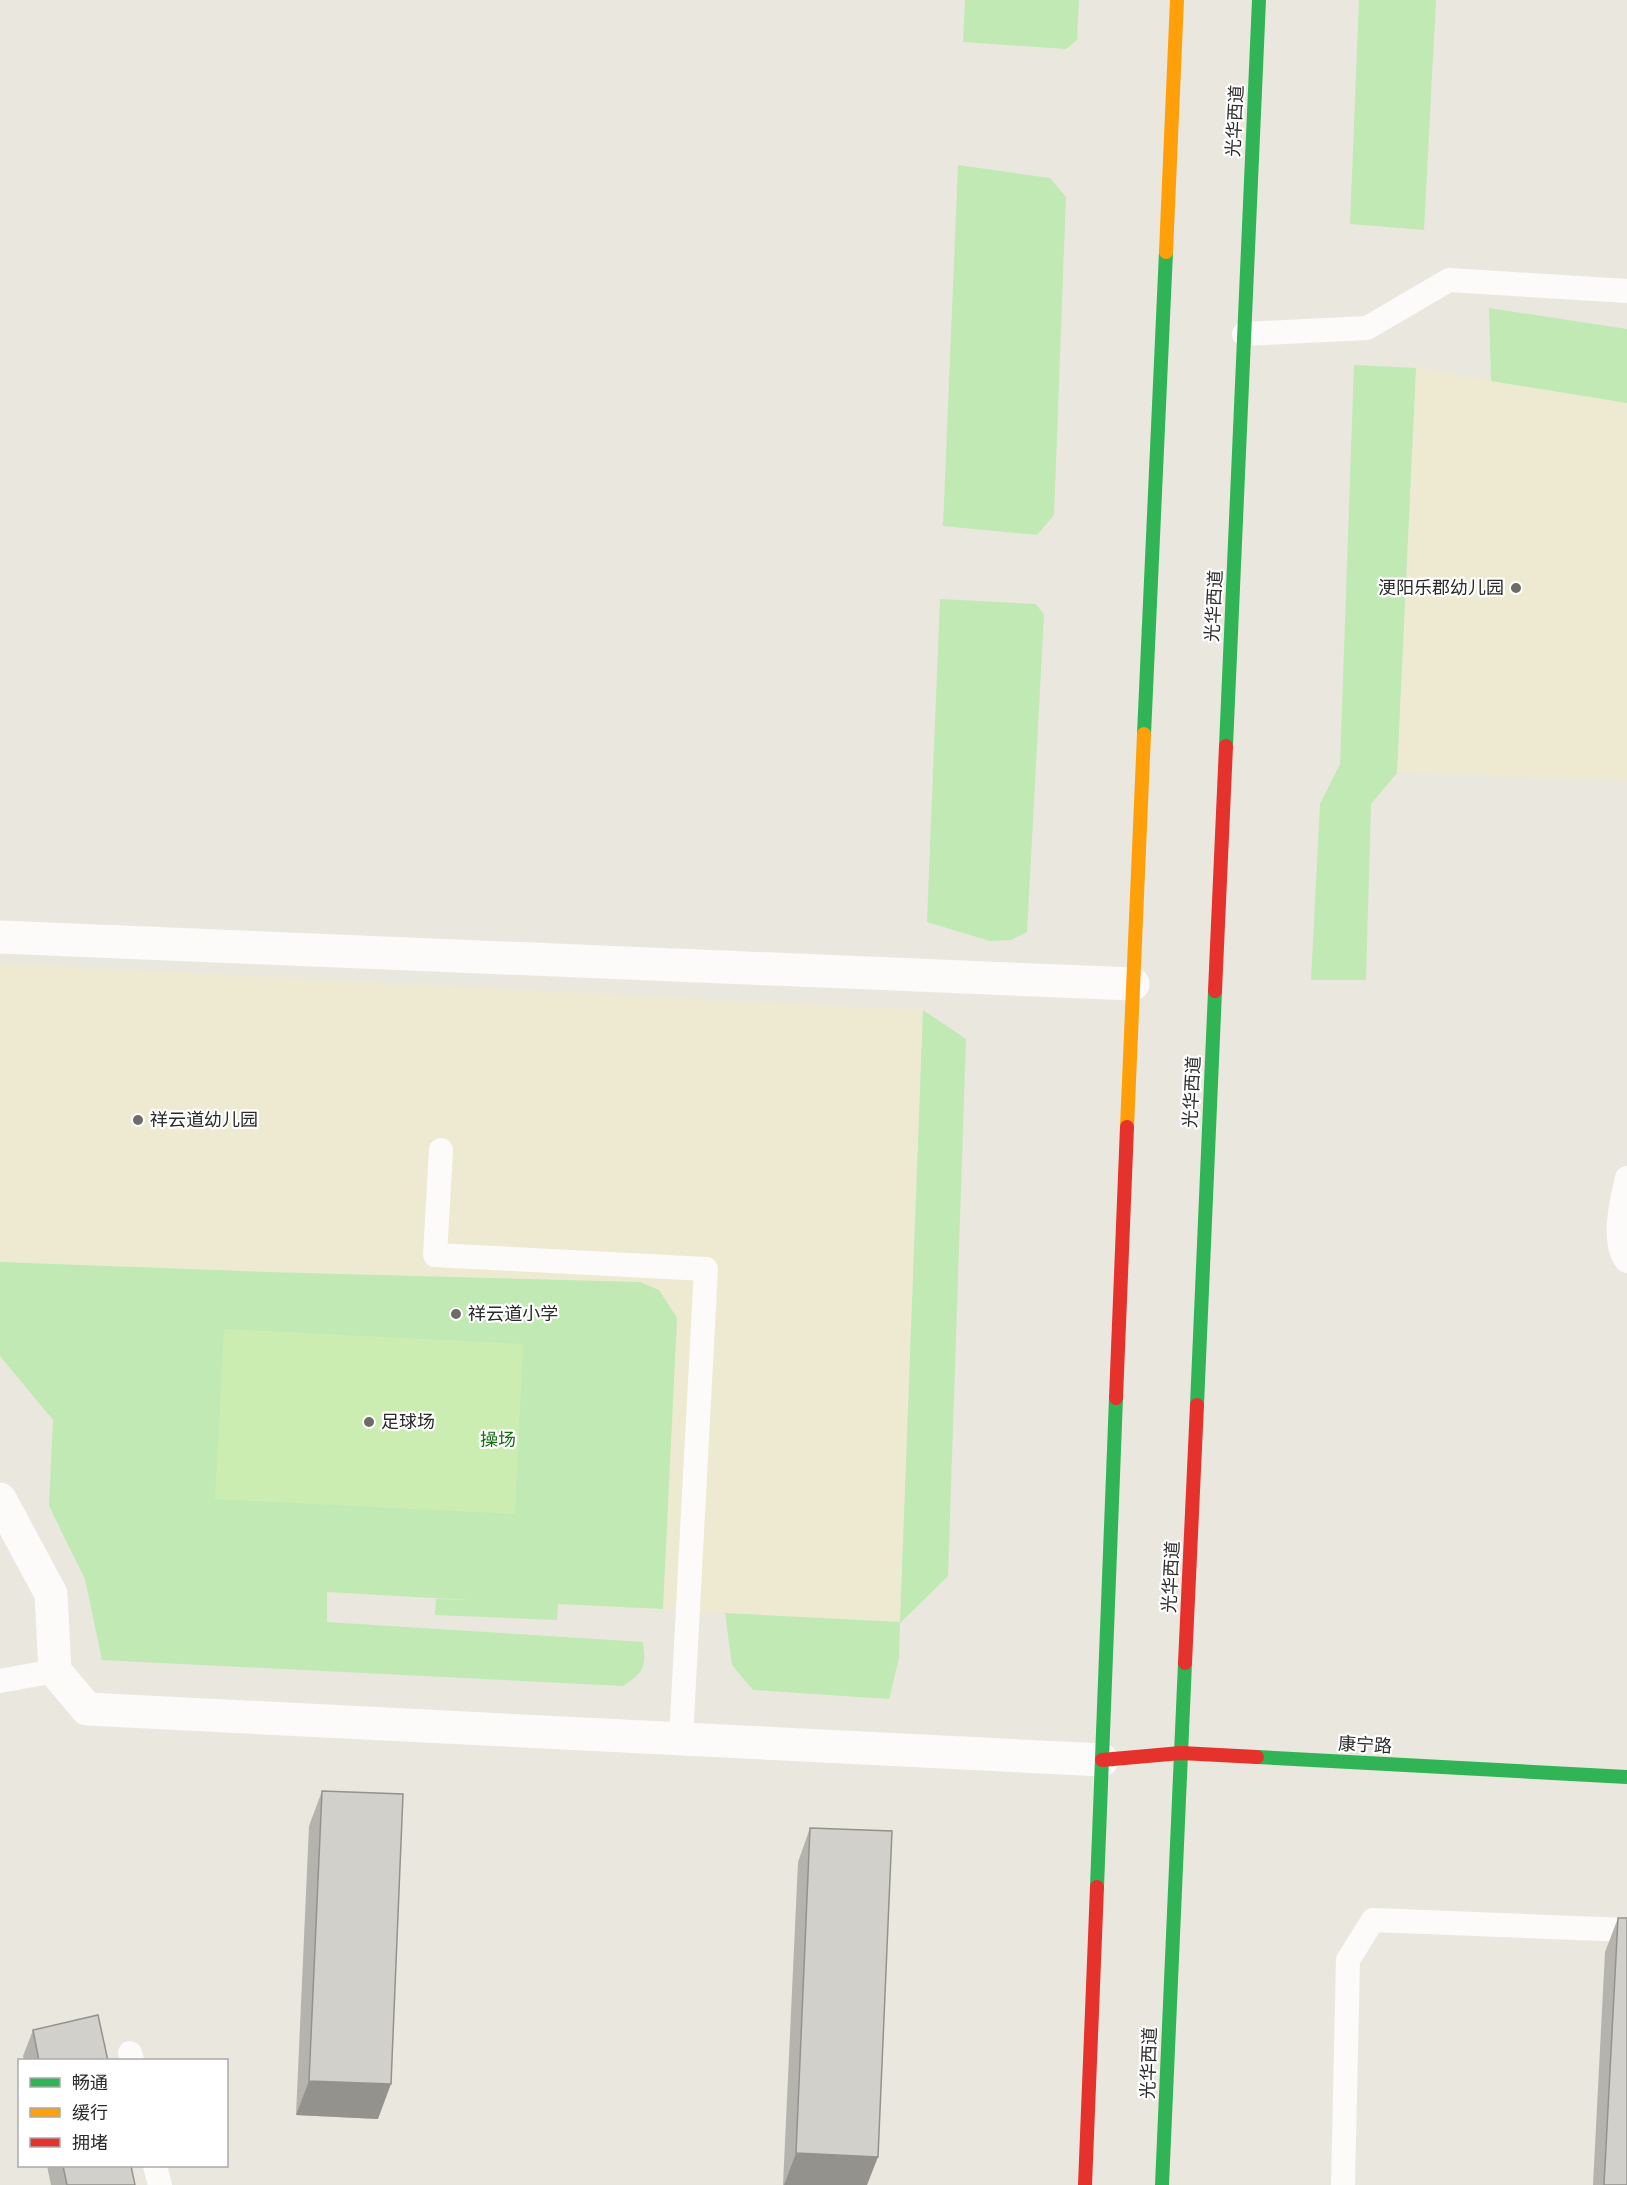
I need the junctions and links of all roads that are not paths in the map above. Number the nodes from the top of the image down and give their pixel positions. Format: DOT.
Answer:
graph roads {
  1 [pos="1177,0"];
  2 [pos="1259,0"];
  3 [pos="1627,291"];
  4 [pos="1244,334"];
  5 [pos="0,938"];
  6 [pos="1133,984"];
  7 [pos="441,1150"];
  8 [pos="1627,1178"];
  9 [pos="1627,1261"];
  10 [pos="0,1499"];
  11 [pos="55,1671"];
  12 [pos="0,1681"];
  13 [pos="681,1739"];
  14 [pos="1181,1753"];
  15 [pos="1102,1760"];
  16 [pos="1627,1777"];
  17 [pos="1627,1930"];
  18 [pos="155,2167"];
  19 [pos="160,2185"];
  20 [pos="1085,2185"];
  21 [pos="1162,2185"];
  22 [pos="1343,2185"];
  1 -- 6 [label="main road"];
  2 -- 4 [label="main road, 光华西道"];
  3 -- 4 [label="lane"];
  4 -- 14 [label="main road, 光华西道"];
  5 -- 6 [label="street"];
  6 -- 15 [label="main road"];
  7 -- 13 [label="lane"];
  8 -- 9 [label="lane"];
  10 -- 11 [label="street"];
  11 -- 12 [label="lane"];
  11 -- 13 [label="street"];
  13 -- 15 [label="street"];
  14 -- 15 [label="main road, 康宁路"];
  14 -- 16 [label="main road, 康宁路"];
  14 -- 21 [label="main road, 光华西道"];
  15 -- 20 [label="main road"];
  17 -- 22 [label="lane"];
  18 -- 19 [label="lane"];
}
